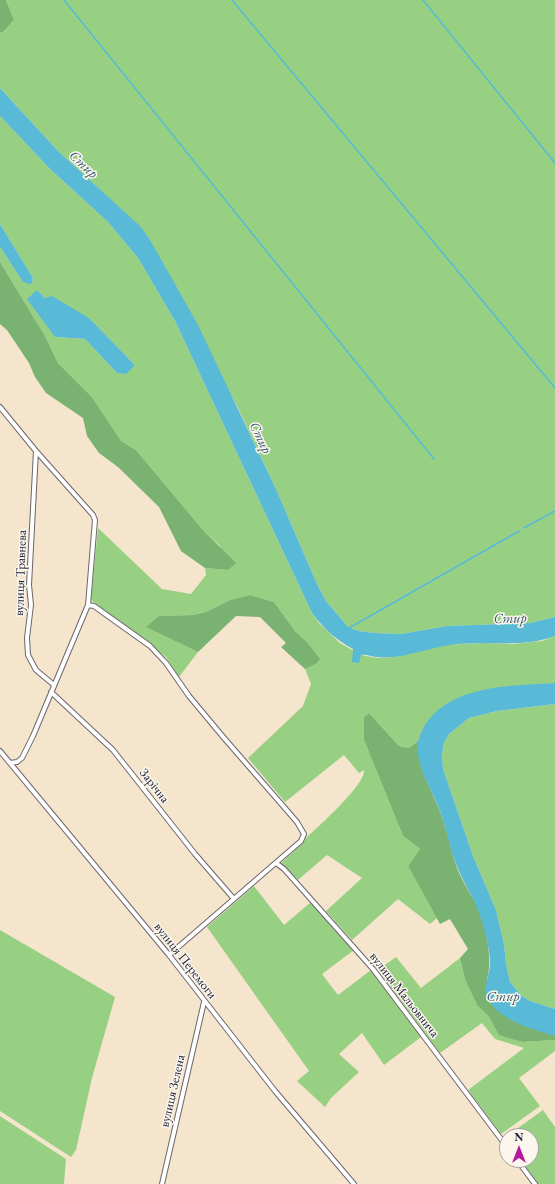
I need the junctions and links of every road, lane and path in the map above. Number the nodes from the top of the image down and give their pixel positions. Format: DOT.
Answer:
graph roads {
  1 [pos="0,407"];
  2 [pos="36,452"];
  3 [pos="88,605"];
  4 [pos="54,685"];
  5 [pos="51,692"];
  6 [pos="0,751"];
  7 [pos="10,763"];
  8 [pos="276,863"];
  9 [pos="234,899"];
  10 [pos="169,955"];
  11 [pos="204,1002"];
  12 [pos="499,1136"];
  13 [pos="523,1168"];
  14 [pos="162,1184"];
  15 [pos="354,1184"];
  16 [pos="535,1184"];
  1 -- 2 [label="street"];
  2 -- 3 [label="street"];
  2 -- 4 [label="street, вулиця Травнева"];
  3 -- 4 [label="street"];
  3 -- 8 [label="street"];
  4 -- 5 [label="street"];
  5 -- 7 [label="street"];
  5 -- 9 [label="street, Зарічна"];
  6 -- 7 [label="street, вулиця Перемоги"];
  7 -- 10 [label="street, вулиця Перемоги"];
  8 -- 9 [label="street"];
  8 -- 12 [label="street, вулиця Мальовнича"];
  9 -- 10 [label="street"];
  10 -- 11 [label="street, вулиця Перемоги"];
  11 -- 14 [label="street, вулиця Зелена"];
  11 -- 15 [label="street, вулиця Перемоги"];
  13 -- 16 [label="street"];
}
